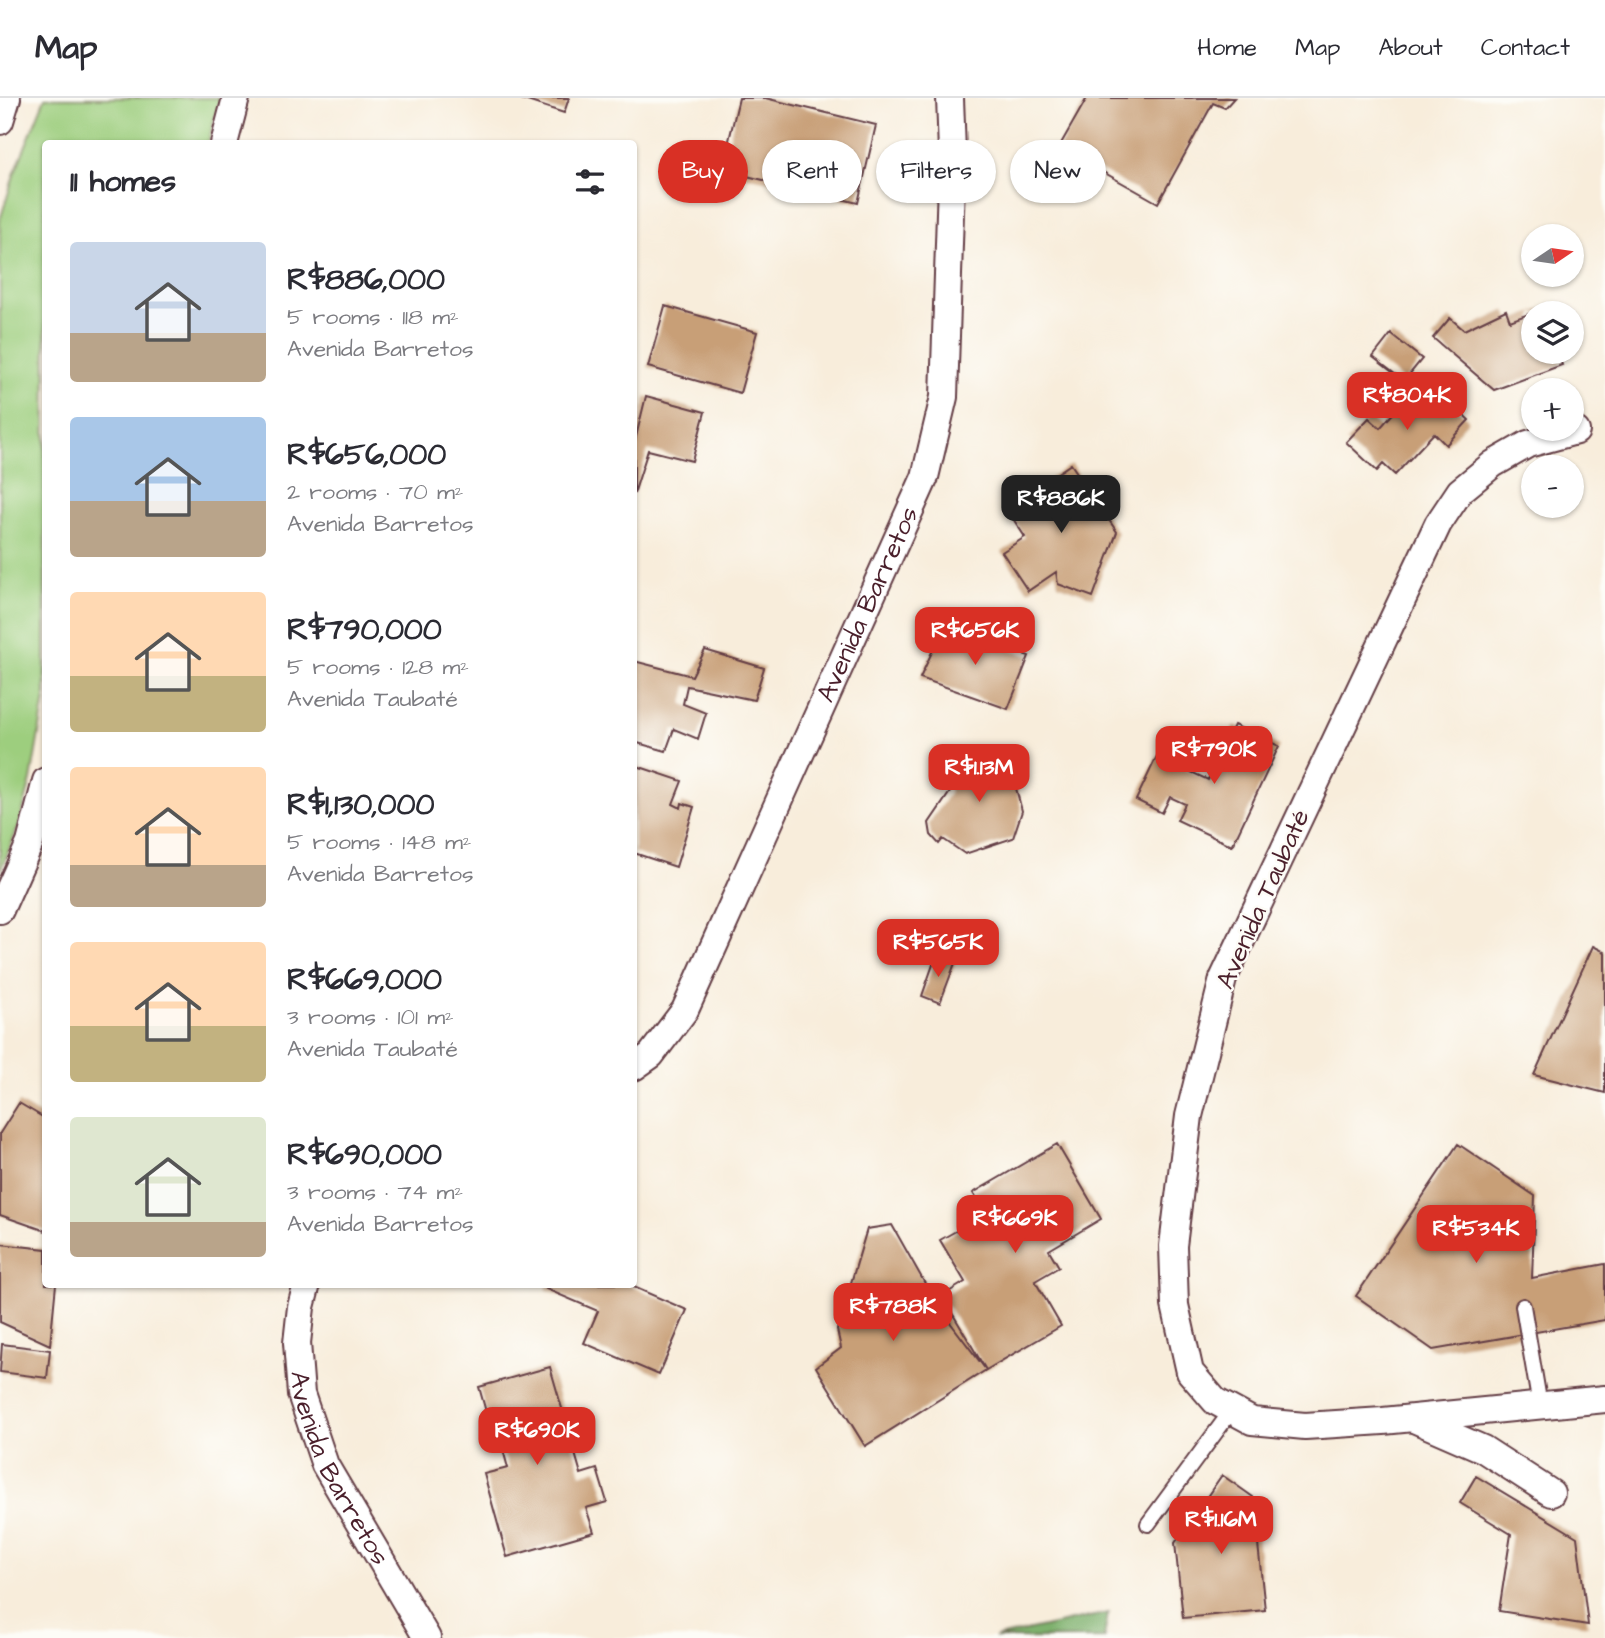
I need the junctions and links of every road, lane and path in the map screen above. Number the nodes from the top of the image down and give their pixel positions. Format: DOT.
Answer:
graph roads {
  1 [pos="7,98"];
  2 [pos="236,98"];
  3 [pos="950,98"];
  4 [pos="0,121"];
  5 [pos="225,140"];
  6 [pos="1539,441"];
  7 [pos="42,796"];
  8 [pos="0,910"];
  9 [pos="637,1065"];
  10 [pos="306,1288"];
  11 [pos="1523,1306"];
  12 [pos="1605,1399"];
  13 [pos="1540,1406"];
  14 [pos="1232,1410"];
  15 [pos="1413,1418"];
  16 [pos="1551,1493"];
  17 [pos="1148,1524"];
  18 [pos="427,1638"];
  1 -- 4 [label="street"];
  2 -- 5 [label="street"];
  3 -- 9 [label="street, Avenida Barretos"];
  6 -- 14 [label="street, Avenida Taubaté"];
  7 -- 8 [label="street"];
  10 -- 18 [label="street, Avenida Barretos"];
  11 -- 13 [label="lane"];
  12 -- 13 [label="street, Avenida Taubaté"];
  13 -- 15 [label="street, Avenida Taubaté"];
  14 -- 15 [label="street, Avenida Taubaté"];
  14 -- 17 [label="lane"];
  15 -- 16 [label="street"];
}
